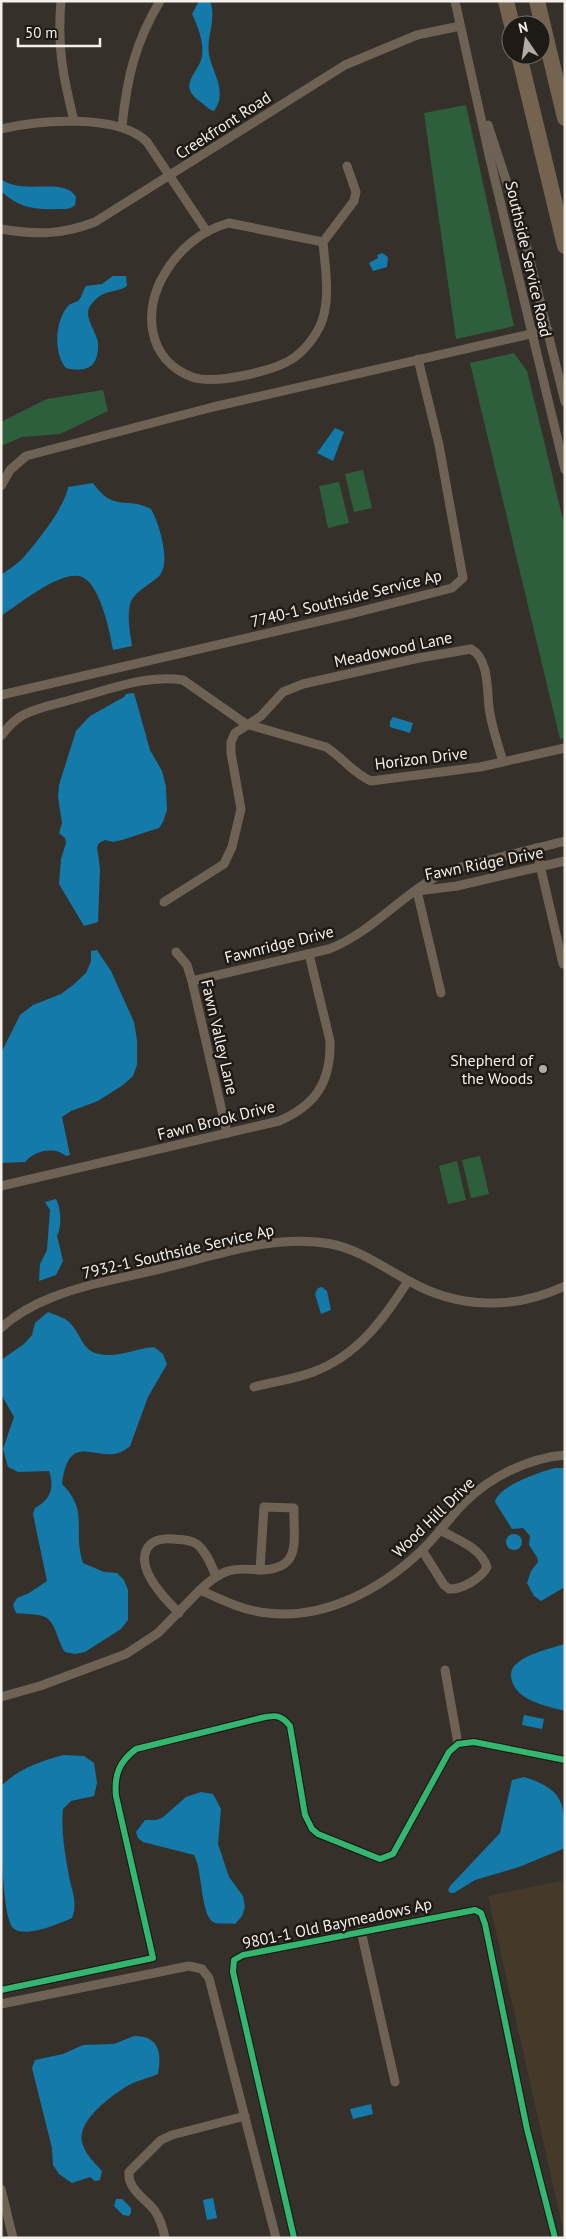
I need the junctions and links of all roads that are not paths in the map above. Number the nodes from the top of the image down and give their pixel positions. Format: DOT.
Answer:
graph roads {
  1 [pos="61,1"];
  2 [pos="160,1"];
  3 [pos="455,1"];
  4 [pos="506,1"];
  5 [pos="537,1"];
  6 [pos="510,15"];
  7 [pos="460,26"];
  8 [pos="521,65"];
  9 [pos="474,84"];
  10 [pos="565,118"];
  11 [pos="74,121"];
  12 [pos="122,126"];
  13 [pos="1,129"];
  14 [pos="348,166"];
  15 [pos="170,177"];
  16 [pos="1,229"];
  17 [pos="207,232"];
  18 [pos="323,242"];
  19 [pos="565,246"];
  20 [pos="548,330"];
  21 [pos="531,333"];
  22 [pos="418,359"];
  23 [pos="565,402"];
  24 [pos="565,470"];
  25 [pos="1,486"];
  26 [pos="1,695"];
  27 [pos="246,724"];
  28 [pos="1,736"];
  29 [pos="565,748"];
  30 [pos="502,762"];
  31 [pos="565,842"];
  32 [pos="536,848"];
  33 [pos="565,861"];
  34 [pos="541,867"];
  35 [pos="417,891"];
  36 [pos="164,902"];
  37 [pos="176,952"];
  38 [pos="309,954"];
  39 [pos="563,964"];
  40 [pos="192,981"];
  41 [pos="441,993"];
  42 [pos="227,1133"];
  43 [pos="1,1186"];
  44 [pos="408,1281"];
  45 [pos="565,1286"];
  46 [pos="1,1328"];
  47 [pos="254,1387"];
  48 [pos="565,1455"];
  49 [pos="440,1530"];
  50 [pos="422,1550"];
  51 [pos="260,1570"];
  52 [pos="216,1576"];
  53 [pos="200,1590"];
  54 [pos="179,1613"];
  55 [pos="445,1670"];
  56 [pos="1,1697"];
  57 [pos="458,1744"];
  58 [pos="565,1760"];
  59 [pos="361,1931"];
  60 [pos="1,1990"];
  61 [pos="1,2004"];
  62 [pos="395,2082"];
  63 [pos="245,2116"];
  64 [pos="1,2189"];
  65 [pos="13,2238"];
  66 [pos="165,2238"];
  67 [pos="276,2238"];
  68 [pos="294,2238"];
  69 [pos="555,2238"];
  1 -- 11 [label="street"];
  2 -- 12 [label="street"];
  3 -- 7 [label="street, Southside Service Road"];
  4 -- 6 [label="highway"];
  5 -- 10 [label="highway"];
  7 -- 9 [label="street, Southside Service Road"];
  7 -- 15 [label="street, Creekfront Road"];
  8 -- 19 [label="highway"];
  9 -- 20 [label="street, Southside Service Road"];
  9 -- 21 [label="street, Southside Service Road"];
  11 -- 12 [label="street"];
  11 -- 13 [label="street"];
  12 -- 15 [label="street"];
  14 -- 18 [label="street"];
  15 -- 16 [label="street, Creekfront Road"];
  15 -- 17 [label="street"];
  17 -- 18 [label="street"];
  17 -- 18 [label="street"];
  20 -- 21 [label="street"];
  20 -- 23 [label="street, Southside Service Road"];
  21 -- 22 [label="street"];
  21 -- 24 [label="street, Southside Service Road"];
  22 -- 25 [label="street"];
  22 -- 26 [label="street, 7740-1 Southside Service Ap"];
  27 -- 28 [label="street, Horizon Drive"];
  27 -- 30 [label="street, Horizon Drive"];
  27 -- 30 [label="street, Meadowood Lane"];
  27 -- 36 [label="street"];
  29 -- 30 [label="street, Horizon Drive"];
  31 -- 32 [label="street, Fawn Ridge Drive"];
  32 -- 34 [label="street"];
  32 -- 35 [label="street, Fawn Ridge Drive"];
  33 -- 34 [label="street, Fawn Ridge Drive"];
  34 -- 35 [label="street, Fawn Ridge Drive"];
  34 -- 39 [label="street"];
  35 -- 38 [label="street, Fawnridge Drive"];
  35 -- 41 [label="street"];
  37 -- 40 [label="street, Fawn Valley Lane"];
  38 -- 40 [label="street, Fawnridge Drive"];
  38 -- 42 [label="street, Fawn Brook Drive"];
  40 -- 42 [label="street, Fawn Valley Lane"];
  42 -- 43 [label="street, Fawn Brook Drive"];
  44 -- 45 [label="street, 7932-1 Southside Service Ap"];
  44 -- 46 [label="street, 7932-1 Southside Service Ap"];
  44 -- 47 [label="street"];
  48 -- 49 [label="street, Wood Hill Drive"];
  49 -- 50 [label="street, Wood Hill Drive"];
  49 -- 50 [label="street"];
  50 -- 53 [label="street, Wood Hill Drive"];
  51 -- 51 [label="street"];
  51 -- 52 [label="street"];
  52 -- 53 [label="street"];
  52 -- 54 [label="street"];
  53 -- 54 [label="street"];
  54 -- 56 [label="street"];
  55 -- 57 [label="street"];
  57 -- 58 [label="street"];
  57 -- 60 [label="street"];
  59 -- 62 [label="street"];
  59 -- 68 [label="street, 9801-1 Old Baymeadows Ap"];
  59 -- 69 [label="street, 9801-1 Old Baymeadows Ap"];
  61 -- 63 [label="street"];
  63 -- 66 [label="street"];
  63 -- 67 [label="street"];
  64 -- 65 [label="street"];
}
